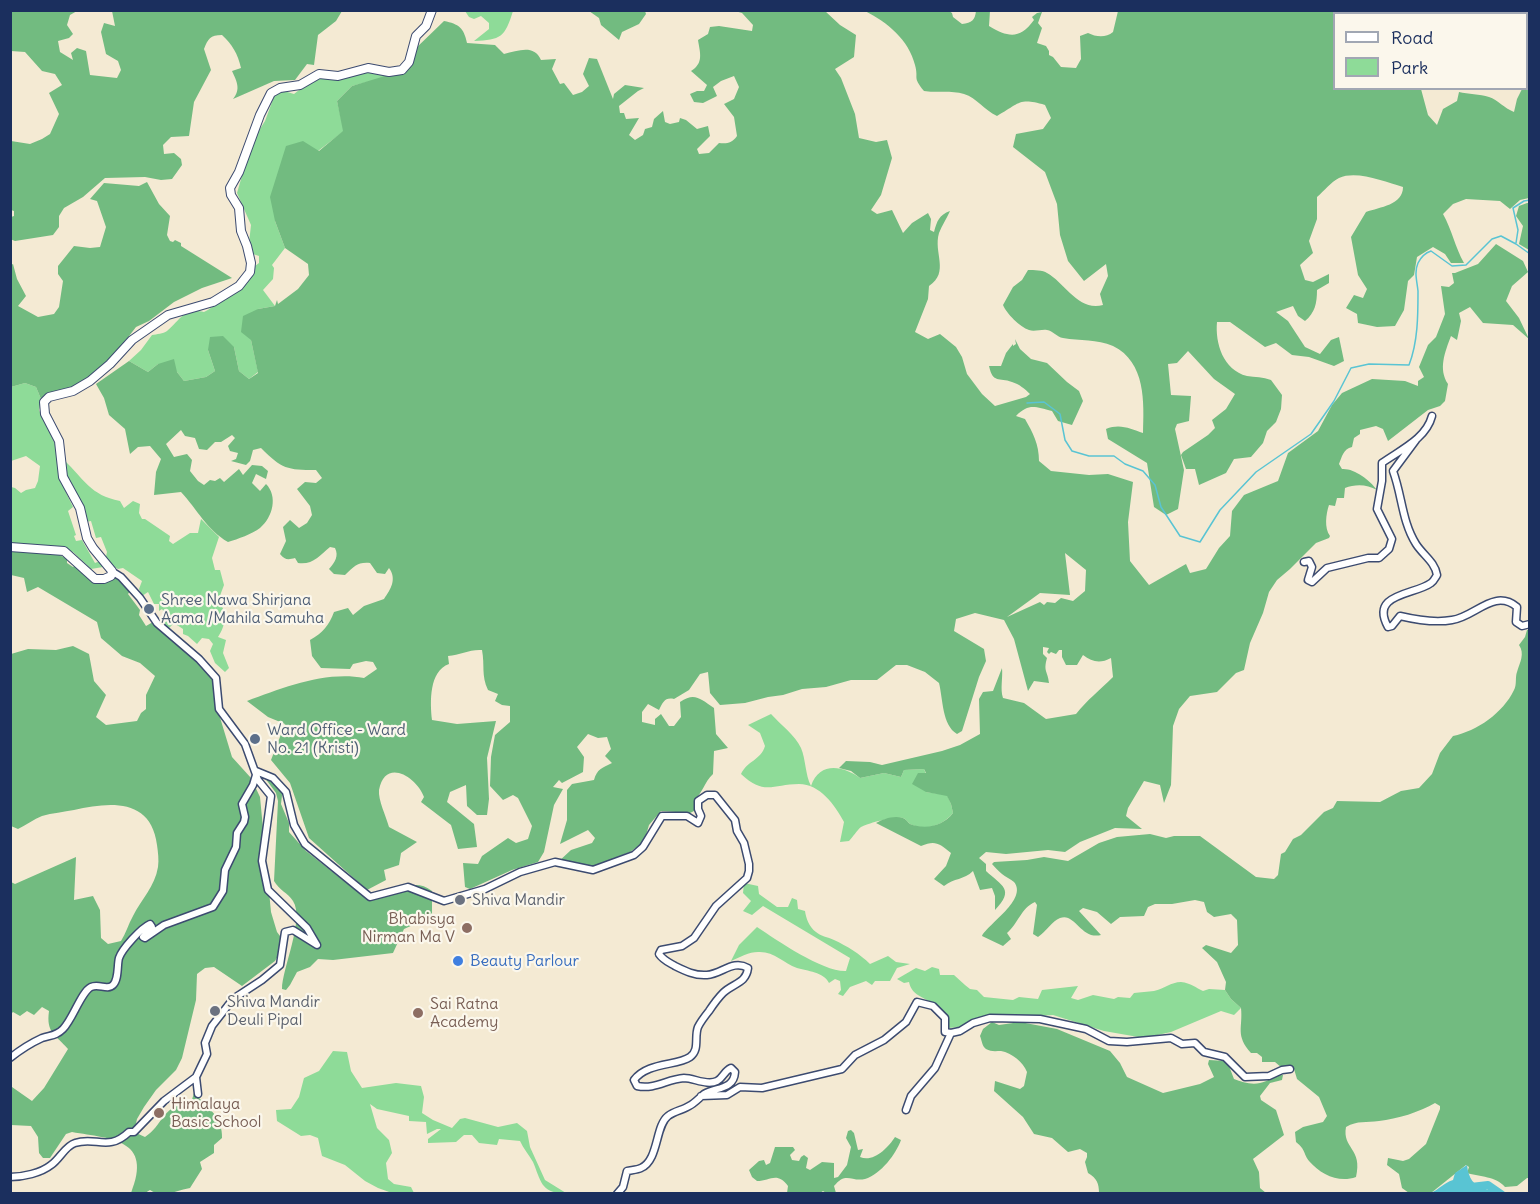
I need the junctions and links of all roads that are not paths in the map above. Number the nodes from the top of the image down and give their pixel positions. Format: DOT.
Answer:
graph roads {
  1 [pos="432,10"];
  2 [pos="1432,416"];
  3 [pos="1416,440"];
  4 [pos="10,547"];
  5 [pos="1304,562"];
  6 [pos="113,572"];
  7 [pos="1530,624"];
  8 [pos="256,773"];
  9 [pos="951,1033"];
  10 [pos="10,1058"];
  11 [pos="1290,1069"];
  12 [pos="196,1077"];
  13 [pos="198,1094"];
  14 [pos="701,1096"];
  15 [pos="906,1110"];
  16 [pos="10,1177"];
  17 [pos="617,1194"];
  1 -- 6 [label="main road"];
  2 -- 3 [label="street"];
  3 -- 5 [label="street"];
  3 -- 7 [label="street"];
  4 -- 6 [label="main road"];
  6 -- 8 [label="street"];
  8 -- 10 [label="street"];
  8 -- 12 [label="street"];
  8 -- 14 [label="street"];
  9 -- 11 [label="street"];
  9 -- 14 [label="street"];
  9 -- 15 [label="street"];
  12 -- 13 [label="street"];
  12 -- 16 [label="street"];
  14 -- 17 [label="street"];
}
